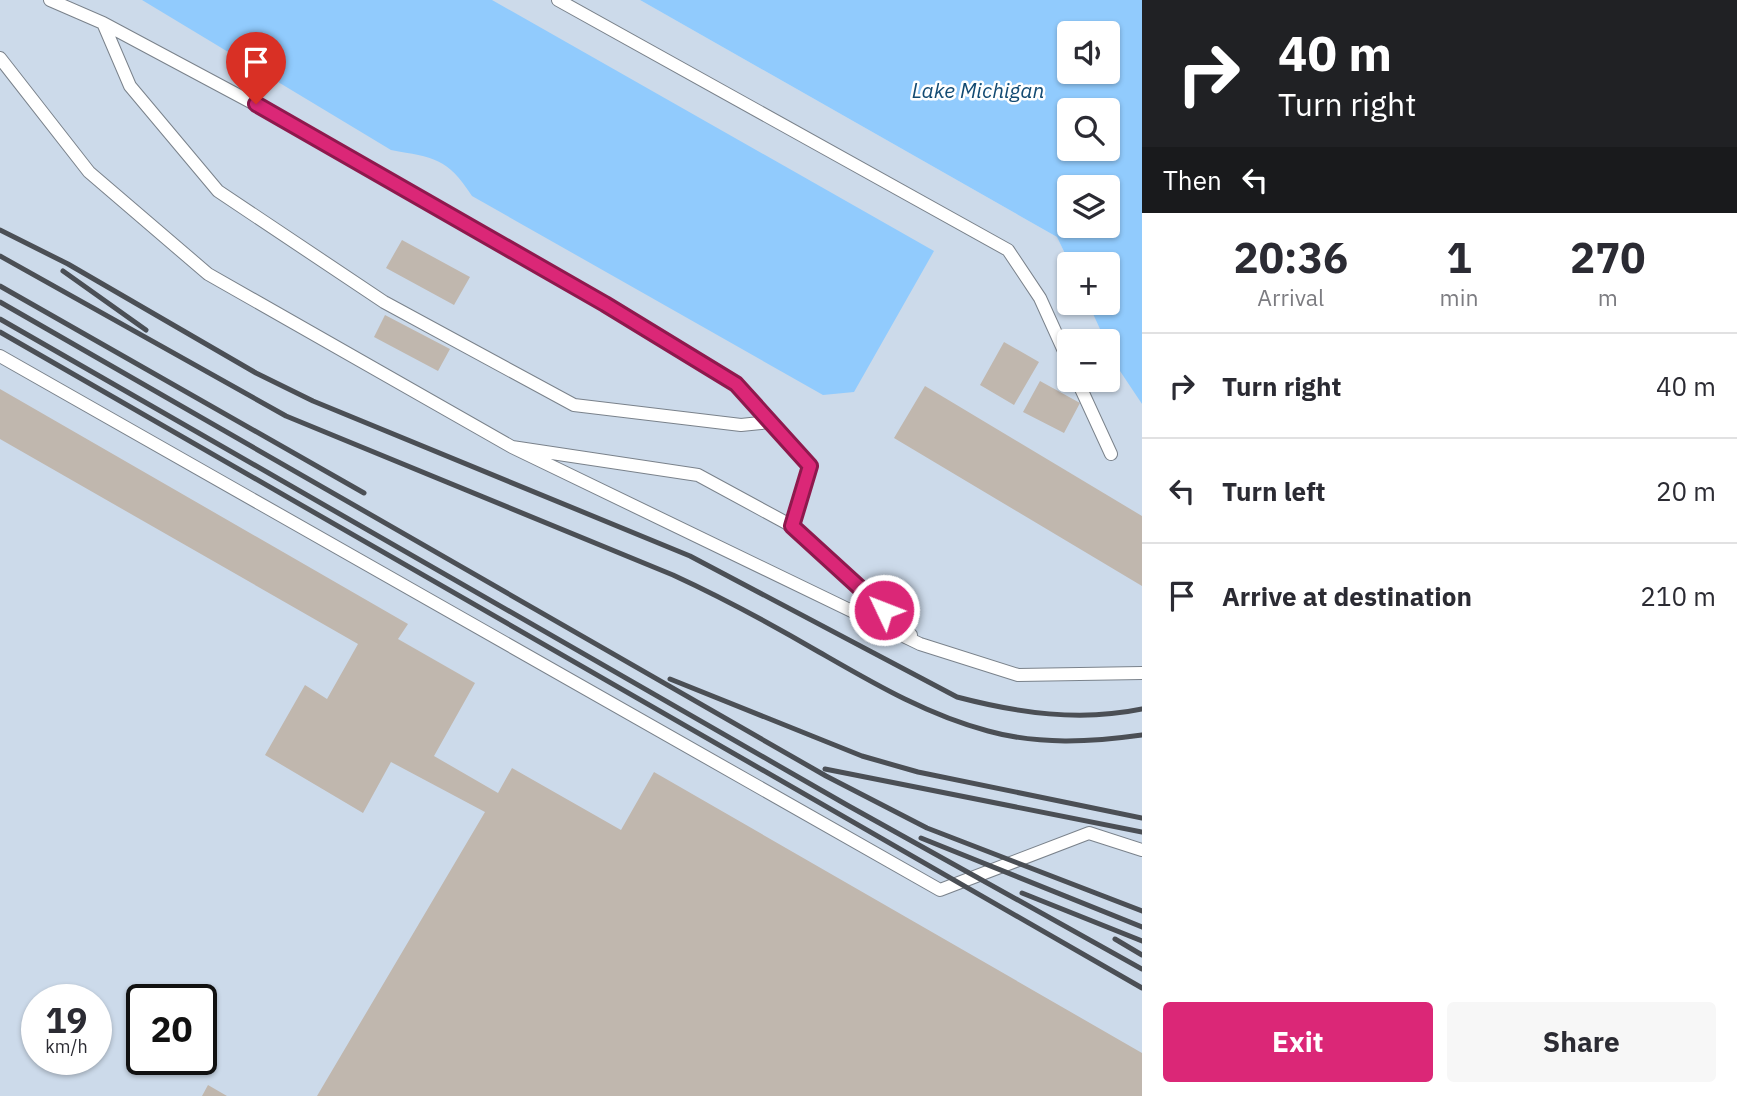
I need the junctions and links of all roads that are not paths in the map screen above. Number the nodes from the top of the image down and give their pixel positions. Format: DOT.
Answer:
graph roads {
  1 [pos="50,0"];
  2 [pos="558,0"];
  3 [pos="103,23"];
  4 [pos="0,58"];
  5 [pos="1057,336"];
  6 [pos="0,356"];
  7 [pos="1083,392"];
  8 [pos="770,422"];
  9 [pos="512,447"];
  10 [pos="1111,454"];
  11 [pos="792,526"];
  12 [pos="920,644"];
  13 [pos="1142,673"];
  14 [pos="1142,850"];
  1 -- 3 [label="lane"];
  2 -- 5 [label="lane"];
  3 -- 8 [label="lane"];
  3 -- 8 [label="lane"];
  4 -- 9 [label="lane"];
  6 -- 14 [label="lane"];
  7 -- 10 [label="lane"];
  8 -- 11 [label="lane"];
  9 -- 11 [label="lane"];
  9 -- 12 [label="lane"];
  11 -- 12 [label="lane"];
  12 -- 13 [label="lane"];
}
